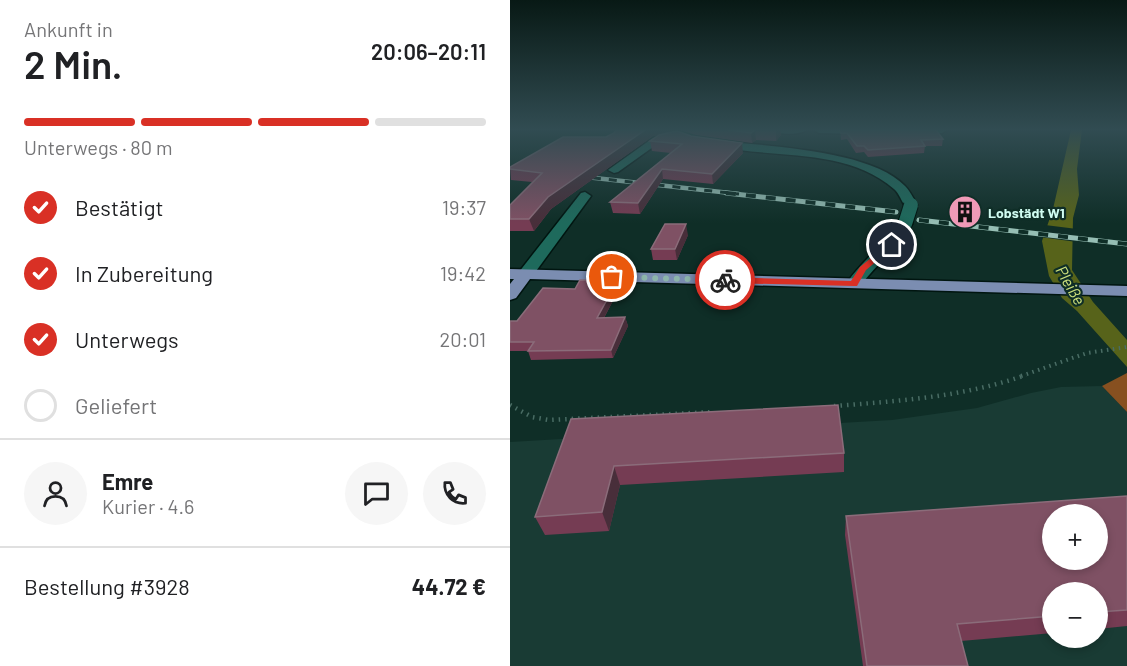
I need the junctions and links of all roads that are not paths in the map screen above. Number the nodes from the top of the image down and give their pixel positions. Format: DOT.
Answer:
graph roads {
  1 [pos="627,161"];
  2 [pos="837,161"];
  3 [pos="614,170"];
  4 [pos="585,196"];
  5 [pos="518,274"];
  6 [pos="854,284"];
  7 [pos="1127,291"];
  8 [pos="510,294"];
  1 -- 3 [label="street"];
  2 -- 6 [label="street, bridge"];
  4 -- 5 [label="street"];
  5 -- 6 [label="main road"];
  5 -- 8 [label="main road"];
  6 -- 7 [label="main road"];
}
